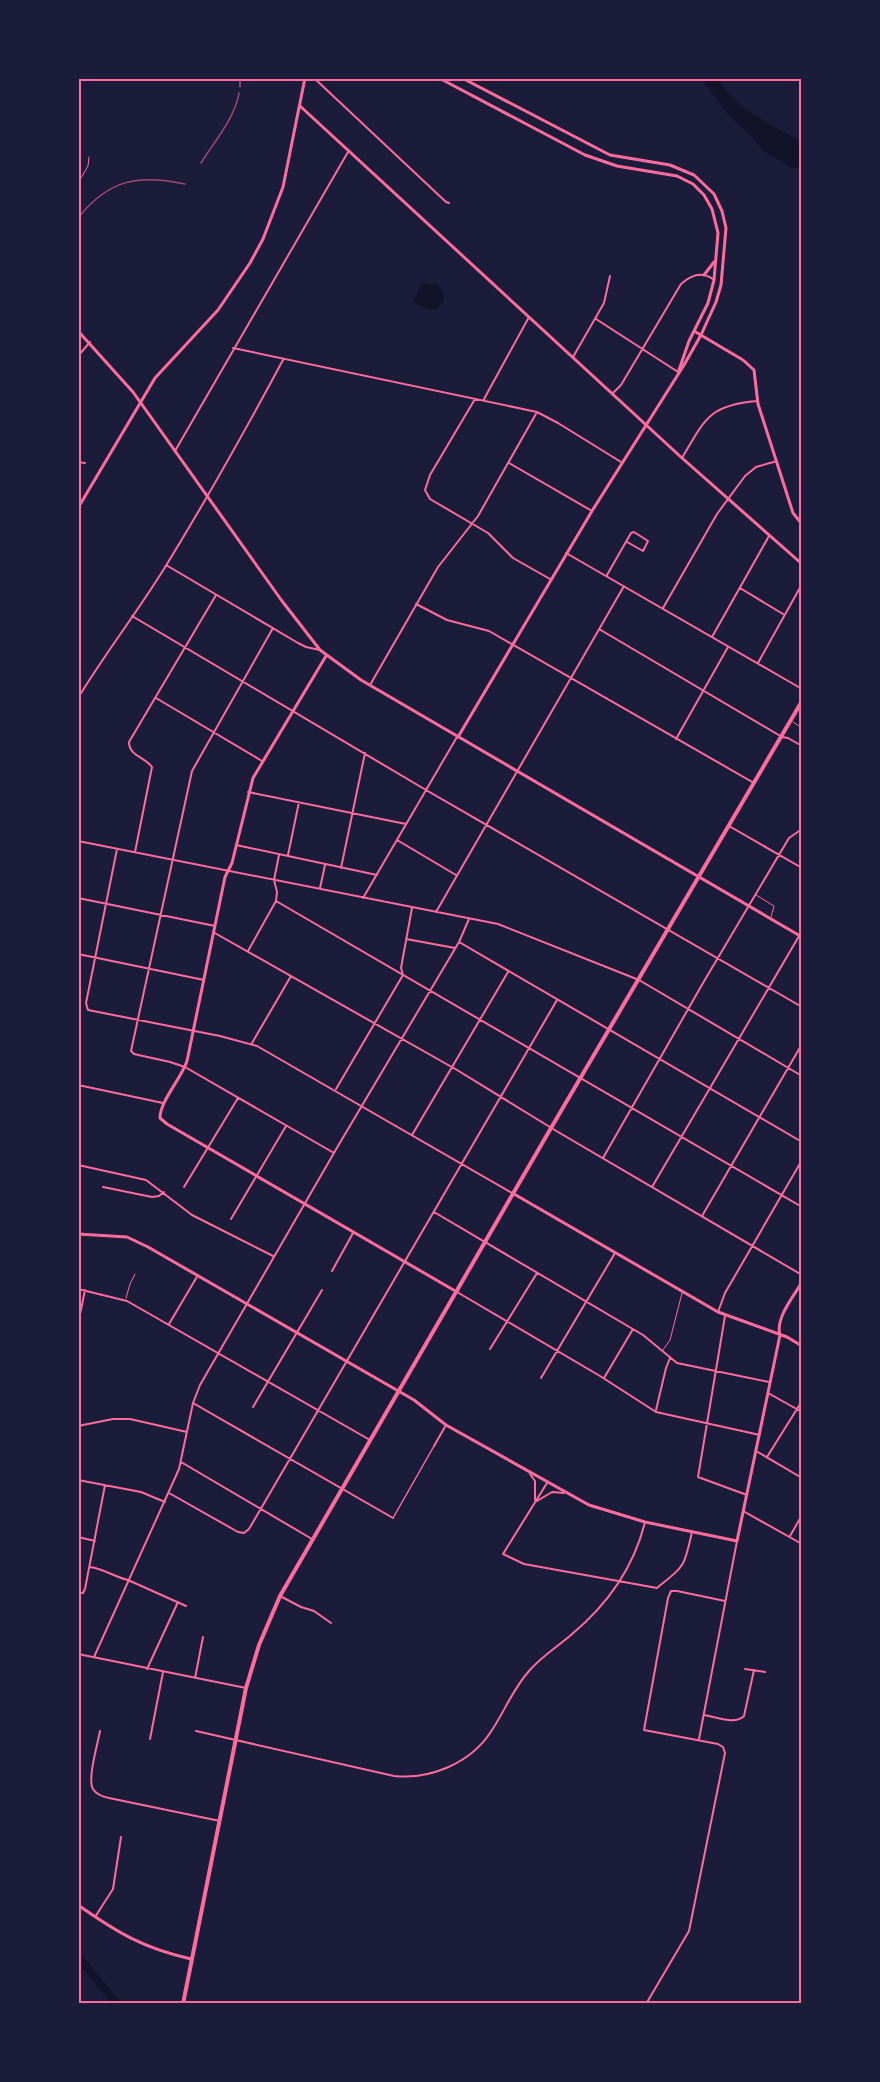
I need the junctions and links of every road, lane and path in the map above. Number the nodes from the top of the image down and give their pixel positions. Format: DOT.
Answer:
graph roads {
  1 [pos="305,78"];
  2 [pos="314,78"];
  3 [pos="439,78"];
  4 [pos="462,78"];
  5 [pos="505,101"];
  6 [pos="300,106"];
  7 [pos="500,110"];
  8 [pos="590,146"];
  9 [pos="348,150"];
  10 [pos="585,155"];
  11 [pos="89,157"];
  12 [pos="620,157"];
  13 [pos="616,166"];
  14 [pos="78,183"];
  15 [pos="449,203"];
  16 [pos="716,257"];
  17 [pos="704,275"];
  18 [pos="610,276"];
  19 [pos="714,280"];
  20 [pos="529,317"];
  21 [pos="596,319"];
  22 [pos="78,331"];
  23 [pos="694,331"];
  24 [pos="701,335"];
  25 [pos="90,342"];
  26 [pos="233,348"];
  27 [pos="642,348"];
  28 [pos="78,356"];
  29 [pos="573,357"];
  30 [pos="283,360"];
  31 [pos="678,372"];
  32 [pos="613,393"];
  33 [pos="475,399"];
  34 [pos="483,400"];
  35 [pos="758,400"];
  36 [pos="140,402"];
  37 [pos="537,412"];
  38 [pos="646,424"];
  39 [pos="176,451"];
  40 [pos="682,458"];
  41 [pos="777,461"];
  42 [pos="78,462"];
  43 [pos="621,462"];
  44 [pos="85,463"];
  45 [pos="509,463"];
  46 [pos="208,497"];
  47 [pos="728,499"];
  48 [pos="78,508"];
  49 [pos="591,511"];
  50 [pos="473,524"];
  51 [pos="802,524"];
  52 [pos="769,536"];
  53 [pos="627,542"];
  54 [pos="566,553"];
  55 [pos="802,564"];
  56 [pos="166,565"];
  57 [pos="606,576"];
  58 [pos="550,579"];
  59 [pos="802,584"];
  60 [pos="624,586"];
  61 [pos="740,588"];
  62 [pos="216,595"];
  63 [pos="416,604"];
  64 [pos="663,608"];
  65 [pos="784,615"];
  66 [pos="132,616"];
  67 [pos="273,628"];
  68 [pos="599,629"];
  69 [pos="712,637"];
  70 [pos="512,645"];
  71 [pos="728,646"];
  72 [pos="186,648"];
  73 [pos="320,650"];
  74 [pos="326,656"];
  75 [pos="758,663"];
  76 [pos="570,678"];
  77 [pos="243,682"];
  78 [pos="78,685"];
  79 [pos="370,685"];
  80 [pos="84,688"];
  81 [pos="802,689"];
  82 [pos="704,690"];
  83 [pos="78,698"];
  84 [pos="156,698"];
  85 [pos="802,701"];
  86 [pos="292,711"];
  87 [pos="791,721"];
  88 [pos="802,728"];
  89 [pos="213,732"];
  90 [pos="458,736"];
  91 [pos="782,737"];
  92 [pos="676,739"];
  93 [pos="802,746"];
  94 [pos="365,753"];
  95 [pos="262,761"];
  96 [pos="517,771"];
  97 [pos="754,783"];
  98 [pos="426,790"];
  99 [pos="248,792"];
  100 [pos="299,802"];
  101 [pos="353,813"];
  102 [pos="406,824"];
  103 [pos="486,825"];
  104 [pos="729,826"];
  105 [pos="802,829"];
  106 [pos="397,840"];
  107 [pos="78,841"];
  108 [pos="236,845"];
  109 [pos="117,849"];
  110 [pos="135,852"];
  111 [pos="279,854"];
  112 [pos="779,855"];
  113 [pos="288,856"];
  114 [pos="172,860"];
  115 [pos="325,865"];
  116 [pos="341,868"];
  117 [pos="802,868"];
  118 [pos="228,871"];
  119 [pos="377,875"];
  120 [pos="456,875"];
  121 [pos="699,878"];
  122 [pos="274,880"];
  123 [pos="320,889"];
  124 [pos="756,895"];
  125 [pos="78,898"];
  126 [pos="363,898"];
  127 [pos="276,901"];
  128 [pos="106,904"];
  129 [pos="749,906"];
  130 [pos="412,908"];
  131 [pos="436,912"];
  132 [pos="160,915"];
  133 [pos="770,918"];
  134 [pos="469,919"];
  135 [pos="215,926"];
  136 [pos="668,930"];
  137 [pos="802,931"];
  138 [pos="213,932"];
  139 [pos="801,936"];
  140 [pos="406,939"];
  141 [pos="459,942"];
  142 [pos="455,948"];
  143 [pos="248,951"];
  144 [pos="78,954"];
  145 [pos="94,958"];
  146 [pos="719,958"];
  147 [pos="148,969"];
  148 [pos="509,972"];
  149 [pos="291,975"];
  150 [pos="403,975"];
  151 [pos="204,980"];
  152 [pos="639,980"];
  153 [pos="768,987"];
  154 [pos="430,990"];
  155 [pos="557,1000"];
  156 [pos="802,1007"];
  157 [pos="689,1009"];
  158 [pos="480,1020"];
  159 [pos="138,1021"];
  160 [pos="375,1024"];
  161 [pos="609,1030"];
  162 [pos="194,1032"];
  163 [pos="402,1039"];
  164 [pos="739,1039"];
  165 [pos="252,1043"];
  166 [pos="802,1044"];
  167 [pos="529,1048"];
  168 [pos="660,1060"];
  169 [pos="185,1067"];
  170 [pos="788,1067"];
  171 [pos="452,1068"];
  172 [pos="802,1076"];
  173 [pos="580,1079"];
  174 [pos="78,1085"];
  175 [pos="710,1088"];
  176 [pos="336,1090"];
  177 [pos="501,1096"];
  178 [pos="238,1098"];
  179 [pos="164,1103"];
  180 [pos="362,1106"];
  181 [pos="632,1109"];
  182 [pos="759,1117"];
  183 [pos="286,1126"];
  184 [pos="551,1128"];
  185 [pos="412,1135"];
  186 [pos="682,1137"];
  187 [pos="802,1142"];
  188 [pos="207,1148"];
  189 [pos="334,1154"];
  190 [pos="603,1158"];
  191 [pos="802,1160"];
  192 [pos="461,1164"];
  193 [pos="78,1165"];
  194 [pos="730,1165"];
  195 [pos="255,1176"];
  196 [pos="103,1187"];
  197 [pos="184,1187"];
  198 [pos="652,1187"];
  199 [pos="164,1192"];
  200 [pos="514,1194"];
  201 [pos="782,1195"];
  202 [pos="305,1205"];
  203 [pos="802,1207"];
  204 [pos="434,1212"];
  205 [pos="702,1216"];
  206 [pos="231,1219"];
  207 [pos="78,1233"];
  208 [pos="353,1233"];
  209 [pos="485,1243"];
  210 [pos="752,1246"];
  211 [pos="615,1253"];
  212 [pos="274,1257"];
  213 [pos="405,1263"];
  214 [pos="332,1271"];
  215 [pos="537,1273"];
  216 [pos="135,1274"];
  217 [pos="198,1275"];
  218 [pos="802,1275"];
  219 [pos="802,1282"];
  220 [pos="78,1289"];
  221 [pos="85,1290"];
  222 [pos="322,1290"];
  223 [pos="457,1292"];
  224 [pos="683,1292"];
  225 [pos="126,1300"];
  226 [pos="586,1302"];
  227 [pos="247,1304"];
  228 [pos="718,1312"];
  229 [pos="725,1315"];
  230 [pos="507,1322"];
  231 [pos="78,1324"];
  232 [pos="168,1324"];
  233 [pos="633,1329"];
  234 [pos="297,1332"];
  235 [pos="780,1335"];
  236 [pos="802,1346"];
  237 [pos="490,1349"];
  238 [pos="663,1350"];
  239 [pos="557,1351"];
  240 [pos="219,1353"];
  241 [pos="670,1358"];
  242 [pos="346,1360"];
  243 [pos="716,1372"];
  244 [pos="541,1378"];
  245 [pos="603,1378"];
  246 [pos="268,1382"];
  247 [pos="770,1382"];
  248 [pos="398,1391"];
  249 [pos="768,1393"];
  250 [pos="802,1401"];
  251 [pos="193,1403"];
  252 [pos="253,1407"];
  253 [pos="798,1409"];
  254 [pos="319,1410"];
  255 [pos="656,1412"];
  256 [pos="802,1412"];
  257 [pos="707,1423"];
  258 [pos="446,1425"];
  259 [pos="78,1426"];
  260 [pos="187,1432"];
  261 [pos="760,1435"];
  262 [pos="370,1440"];
  263 [pos="434,1446"];
  264 [pos="756,1451"];
  265 [pos="767,1457"];
  266 [pos="290,1460"];
  267 [pos="181,1462"];
  268 [pos="530,1474"];
  269 [pos="802,1478"];
  270 [pos="78,1480"];
  271 [pos="547,1483"];
  272 [pos="105,1485"];
  273 [pos="341,1489"];
  274 [pos="564,1492"];
  275 [pos="169,1493"];
  276 [pos="747,1495"];
  277 [pos="165,1502"];
  278 [pos="535,1503"];
  279 [pos="261,1509"];
  280 [pos="743,1511"];
  281 [pos="802,1515"];
  282 [pos="393,1518"];
  283 [pos="645,1522"];
  284 [pos="692,1532"];
  285 [pos="790,1536"];
  286 [pos="78,1537"];
  287 [pos="312,1539"];
  288 [pos="95,1541"];
  289 [pos="737,1541"];
  290 [pos="802,1544"];
  291 [pos="90,1567"];
  292 [pos="128,1580"];
  293 [pos="620,1582"];
  294 [pos="78,1593"];
  295 [pos="280,1596"];
  296 [pos="725,1601"];
  297 [pos="178,1602"];
  298 [pos="186,1606"];
  299 [pos="331,1623"];
  300 [pos="203,1637"];
  301 [pos="78,1654"];
  302 [pos="94,1657"];
  303 [pos="147,1669"];
  304 [pos="745,1669"];
  305 [pos="754,1670"];
  306 [pos="163,1672"];
  307 [pos="765,1672"];
  308 [pos="195,1678"];
  309 [pos="246,1688"];
  310 [pos="704,1715"];
  311 [pos="100,1731"];
  312 [pos="196,1731"];
  313 [pos="150,1739"];
  314 [pos="235,1740"];
  315 [pos="699,1740"];
  316 [pos="220,1821"];
  317 [pos="121,1837"];
  318 [pos="78,1905"];
  319 [pos="95,1917"];
  320 [pos="192,1959"];
  321 [pos="183,2004"];
  322 [pos="646,2004"];
  1 -- 6 [label="street"];
  2 -- 15 [label="street"];
  3 -- 7 [label="street"];
  4 -- 5 [label="street"];
  5 -- 7 [label="street"];
  5 -- 8 [label="street"];
  6 -- 9 [label="street"];
  6 -- 36 [label="street"];
  7 -- 10 [label="street"];
  8 -- 10 [label="street"];
  8 -- 12 [label="street"];
  9 -- 20 [label="street"];
  9 -- 26 [label="street"];
  10 -- 13 [label="street"];
  11 -- 14 [label="lane"];
  12 -- 13 [label="street"];
  12 -- 24 [label="street"];
  13 -- 16 [label="street"];
  16 -- 17 [label="street"];
  16 -- 19 [label="street"];
  17 -- 19 [label="street"];
  17 -- 27 [label="street"];
  18 -- 21 [label="street"];
  19 -- 23 [label="street"];
  20 -- 29 [label="street"];
  20 -- 34 [label="street"];
  21 -- 27 [label="street"];
  21 -- 29 [label="street"];
  22 -- 25 [label="street"];
  23 -- 24 [label="street"];
  23 -- 31 [label="street"];
  24 -- 31 [label="street"];
  24 -- 35 [label="street"];
  25 -- 28 [label="street"];
  25 -- 36 [label="street"];
  26 -- 30 [label="street"];
  26 -- 39 [label="street"];
  27 -- 31 [label="street"];
  27 -- 32 [label="street"];
  29 -- 32 [label="street"];
  30 -- 33 [label="street"];
  30 -- 46 [label="street"];
  31 -- 38 [label="street"];
  32 -- 38 [label="street"];
  33 -- 34 [label="street"];
  33 -- 50 [label="street"];
  34 -- 37 [label="street"];
  35 -- 40 [label="street"];
  35 -- 41 [label="street"];
  36 -- 39 [label="street"];
  36 -- 48 [label="street"];
  37 -- 43 [label="street"];
  37 -- 45 [label="street"];
  38 -- 40 [label="street"];
  38 -- 43 [label="street"];
  39 -- 46 [label="street"];
  40 -- 47 [label="street"];
  41 -- 47 [label="street"];
  41 -- 51 [label="street"];
  42 -- 44 [label="street"];
  43 -- 49 [label="street"];
  45 -- 49 [label="street"];
  45 -- 50 [label="street"];
  46 -- 56 [label="street"];
  46 -- 73 [label="street"];
  47 -- 52 [label="street"];
  47 -- 64 [label="street"];
  49 -- 54 [label="street"];
  50 -- 58 [label="street"];
  50 -- 63 [label="street"];
  52 -- 55 [label="street"];
  52 -- 61 [label="street"];
  53 -- 53 [label="street"];
  53 -- 57 [label="street"];
  54 -- 57 [label="street"];
  54 -- 58 [label="street"];
  56 -- 62 [label="street"];
  56 -- 66 [label="street"];
  57 -- 60 [label="street"];
  58 -- 70 [label="street"];
  59 -- 65 [label="street"];
  60 -- 64 [label="street"];
  60 -- 68 [label="street"];
  61 -- 65 [label="street"];
  61 -- 69 [label="street"];
  62 -- 67 [label="street"];
  62 -- 72 [label="street"];
  63 -- 70 [label="street"];
  63 -- 79 [label="street"];
  64 -- 69 [label="street"];
  65 -- 75 [label="street"];
  66 -- 72 [label="street"];
  66 -- 80 [label="street"];
  67 -- 73 [label="street"];
  67 -- 77 [label="street"];
  68 -- 76 [label="street"];
  68 -- 82 [label="street"];
  69 -- 71 [label="street"];
  70 -- 76 [label="street"];
  70 -- 90 [label="street"];
  71 -- 75 [label="street"];
  71 -- 82 [label="street"];
  72 -- 77 [label="street"];
  72 -- 84 [label="street"];
  73 -- 74 [label="street"];
  74 -- 79 [label="street"];
  74 -- 86 [label="street"];
  75 -- 81 [label="street"];
  76 -- 92 [label="street"];
  76 -- 96 [label="street"];
  77 -- 86 [label="street"];
  77 -- 89 [label="street"];
  78 -- 80 [label="street"];
  79 -- 90 [label="street"];
  80 -- 83 [label="street"];
  82 -- 91 [label="street"];
  82 -- 92 [label="street"];
  84 -- 89 [label="street"];
  84 -- 110 [label="street"];
  85 -- 87 [label="main road"];
  86 -- 94 [label="street"];
  86 -- 95 [label="street"];
  87 -- 88 [label="lane"];
  87 -- 91 [label="main road"];
  89 -- 95 [label="street"];
  89 -- 114 [label="street"];
  90 -- 96 [label="street"];
  90 -- 98 [label="street"];
  91 -- 93 [label="street"];
  91 -- 97 [label="main road"];
  92 -- 97 [label="street"];
  94 -- 98 [label="street"];
  94 -- 101 [label="street"];
  95 -- 99 [label="street"];
  96 -- 103 [label="street"];
  96 -- 121 [label="street"];
  97 -- 104 [label="main road"];
  98 -- 102 [label="street"];
  98 -- 103 [label="street"];
  99 -- 100 [label="street"];
  99 -- 108 [label="street"];
  100 -- 101 [label="street"];
  100 -- 113 [label="street"];
  101 -- 102 [label="street"];
  101 -- 116 [label="street"];
  102 -- 106 [label="street"];
  103 -- 120 [label="street"];
  103 -- 136 [label="street"];
  104 -- 112 [label="street"];
  104 -- 121 [label="main road"];
  105 -- 112 [label="street"];
  106 -- 119 [label="street"];
  106 -- 120 [label="street"];
  107 -- 109 [label="street"];
  108 -- 111 [label="street"];
  108 -- 118 [label="street"];
  109 -- 110 [label="street"];
  109 -- 128 [label="street"];
  110 -- 114 [label="street"];
  111 -- 113 [label="street"];
  111 -- 122 [label="street"];
  112 -- 117 [label="street"];
  112 -- 124 [label="street"];
  113 -- 115 [label="street"];
  114 -- 118 [label="street"];
  114 -- 132 [label="street"];
  115 -- 116 [label="street"];
  115 -- 123 [label="street"];
  116 -- 119 [label="street"];
  118 -- 122 [label="street"];
  118 -- 135 [label="street"];
  119 -- 126 [label="street"];
  120 -- 131 [label="street"];
  121 -- 129 [label="street"];
  121 -- 136 [label="main road"];
  122 -- 123 [label="street"];
  122 -- 127 [label="street"];
  123 -- 126 [label="street"];
  124 -- 129 [label="street"];
  124 -- 133 [label="lane"];
  125 -- 128 [label="street"];
  126 -- 130 [label="street"];
  127 -- 143 [label="street"];
  127 -- 150 [label="street"];
  128 -- 132 [label="street"];
  128 -- 145 [label="street"];
  129 -- 133 [label="street"];
  129 -- 146 [label="street"];
  130 -- 131 [label="street"];
  130 -- 140 [label="street"];
  131 -- 134 [label="street"];
  132 -- 135 [label="street"];
  132 -- 147 [label="street"];
  133 -- 139 [label="street"];
  134 -- 141 [label="street"];
  134 -- 152 [label="street"];
  135 -- 138 [label="street"];
  136 -- 146 [label="street"];
  136 -- 152 [label="main road"];
  137 -- 139 [label="street"];
  138 -- 143 [label="street"];
  138 -- 151 [label="street"];
  139 -- 153 [label="street"];
  140 -- 142 [label="street"];
  140 -- 150 [label="street"];
  141 -- 142 [label="street"];
  141 -- 148 [label="street"];
  142 -- 154 [label="street"];
  143 -- 149 [label="street"];
  144 -- 145 [label="street"];
  145 -- 147 [label="street"];
  145 -- 159 [label="street"];
  146 -- 153 [label="street"];
  146 -- 157 [label="street"];
  147 -- 151 [label="street"];
  147 -- 159 [label="street"];
  148 -- 155 [label="street"];
  148 -- 158 [label="street"];
  149 -- 160 [label="street"];
  149 -- 165 [label="street"];
  150 -- 154 [label="street"];
  150 -- 160 [label="street"];
  151 -- 162 [label="street"];
  152 -- 157 [label="street"];
  152 -- 161 [label="main road"];
  153 -- 156 [label="street"];
  153 -- 164 [label="street"];
  154 -- 158 [label="street"];
  154 -- 163 [label="street"];
  155 -- 161 [label="street"];
  155 -- 167 [label="street"];
  157 -- 164 [label="street"];
  157 -- 168 [label="street"];
  158 -- 167 [label="street"];
  158 -- 171 [label="street"];
  159 -- 162 [label="street"];
  159 -- 169 [label="street"];
  160 -- 163 [label="street"];
  160 -- 176 [label="street"];
  161 -- 168 [label="street"];
  161 -- 173 [label="main road"];
  162 -- 165 [label="street"];
  162 -- 169 [label="street"];
  163 -- 171 [label="street"];
  163 -- 180 [label="street"];
  164 -- 170 [label="street"];
  164 -- 175 [label="street"];
  165 -- 176 [label="street"];
  166 -- 170 [label="street"];
  167 -- 173 [label="street"];
  167 -- 177 [label="street"];
  168 -- 175 [label="street"];
  168 -- 181 [label="street"];
  169 -- 178 [label="street"];
  169 -- 179 [label="street"];
  170 -- 172 [label="street"];
  170 -- 182 [label="street"];
  171 -- 177 [label="street"];
  171 -- 185 [label="street"];
  173 -- 181 [label="street"];
  173 -- 184 [label="main road"];
  174 -- 179 [label="street"];
  175 -- 182 [label="street"];
  175 -- 186 [label="street"];
  176 -- 180 [label="street"];
  177 -- 184 [label="street"];
  177 -- 192 [label="street"];
  178 -- 183 [label="street"];
  178 -- 188 [label="street"];
  179 -- 188 [label="street"];
  180 -- 185 [label="street"];
  180 -- 189 [label="street"];
  181 -- 186 [label="street"];
  181 -- 190 [label="street"];
  182 -- 187 [label="street"];
  182 -- 194 [label="street"];
  183 -- 189 [label="street"];
  183 -- 195 [label="street"];
  184 -- 190 [label="street"];
  184 -- 200 [label="main road"];
  185 -- 192 [label="street"];
  186 -- 194 [label="street"];
  186 -- 198 [label="street"];
  188 -- 195 [label="street"];
  188 -- 197 [label="street"];
  189 -- 202 [label="street"];
  190 -- 198 [label="street"];
  191 -- 201 [label="street"];
  192 -- 200 [label="street"];
  192 -- 204 [label="street"];
  193 -- 199 [label="street"];
  194 -- 201 [label="street"];
  194 -- 205 [label="street"];
  195 -- 202 [label="street"];
  195 -- 206 [label="street"];
  196 -- 199 [label="street"];
  198 -- 205 [label="street"];
  199 -- 212 [label="street"];
  200 -- 209 [label="main road"];
  200 -- 211 [label="street"];
  201 -- 203 [label="street"];
  201 -- 210 [label="street"];
  202 -- 208 [label="street"];
  202 -- 212 [label="street"];
  204 -- 209 [label="street"];
  204 -- 213 [label="street"];
  205 -- 210 [label="street"];
  207 -- 217 [label="street"];
  208 -- 213 [label="street"];
  208 -- 214 [label="street"];
  209 -- 215 [label="street"];
  209 -- 223 [label="main road"];
  210 -- 218 [label="street"];
  210 -- 228 [label="street"];
  211 -- 224 [label="street"];
  211 -- 226 [label="street"];
  212 -- 227 [label="street"];
  213 -- 223 [label="street"];
  213 -- 242 [label="street"];
  215 -- 226 [label="street"];
  215 -- 230 [label="street"];
  216 -- 225 [label="lane"];
  217 -- 227 [label="street"];
  217 -- 232 [label="street"];
  219 -- 235 [label="street"];
  220 -- 221 [label="street"];
  221 -- 225 [label="street"];
  221 -- 231 [label="street"];
  222 -- 234 [label="street"];
  223 -- 230 [label="street"];
  223 -- 248 [label="main road"];
  224 -- 228 [label="street"];
  224 -- 238 [label="lane"];
  225 -- 232 [label="street"];
  226 -- 233 [label="street"];
  226 -- 239 [label="street"];
  227 -- 234 [label="street"];
  227 -- 240 [label="street"];
  228 -- 229 [label="street"];
  229 -- 235 [label="street"];
  229 -- 243 [label="street"];
  230 -- 237 [label="street"];
  230 -- 239 [label="street"];
  232 -- 240 [label="street"];
  233 -- 238 [label="street"];
  233 -- 245 [label="street"];
  234 -- 242 [label="street"];
  234 -- 246 [label="street"];
  235 -- 236 [label="street"];
  235 -- 247 [label="street"];
  238 -- 241 [label="street"];
  239 -- 244 [label="street"];
  239 -- 245 [label="street"];
  240 -- 246 [label="street"];
  240 -- 251 [label="street"];
  241 -- 243 [label="street"];
  241 -- 255 [label="street"];
  242 -- 248 [label="street"];
  242 -- 254 [label="street"];
  243 -- 247 [label="street"];
  243 -- 257 [label="street"];
  245 -- 255 [label="street"];
  246 -- 252 [label="street"];
  246 -- 254 [label="street"];
  247 -- 249 [label="street"];
  248 -- 258 [label="street"];
  248 -- 262 [label="main road"];
  249 -- 253 [label="street"];
  249 -- 261 [label="street"];
  250 -- 253 [label="street"];
  251 -- 260 [label="street"];
  251 -- 266 [label="street"];
  253 -- 256 [label="street"];
  253 -- 265 [label="street"];
  254 -- 262 [label="street"];
  254 -- 266 [label="street"];
  255 -- 257 [label="street"];
  257 -- 261 [label="street"];
  257 -- 276 [label="street"];
  258 -- 263 [label="street"];
  258 -- 268 [label="street"];
  259 -- 260 [label="street"];
  260 -- 267 [label="street"];
  261 -- 264 [label="street"];
  262 -- 273 [label="main road"];
  263 -- 282 [label="street"];
  264 -- 265 [label="street"];
  264 -- 276 [label="street"];
  265 -- 269 [label="street"];
  266 -- 273 [label="street"];
  266 -- 279 [label="street"];
  267 -- 275 [label="street"];
  267 -- 279 [label="street"];
  268 -- 271 [label="street"];
  268 -- 278 [label="street"];
  270 -- 272 [label="street"];
  271 -- 274 [label="street"];
  271 -- 278 [label="street"];
  272 -- 277 [label="street"];
  272 -- 288 [label="street"];
  273 -- 282 [label="street"];
  273 -- 287 [label="main road"];
  274 -- 278 [label="street"];
  274 -- 283 [label="street"];
  275 -- 277 [label="street"];
  275 -- 279 [label="street"];
  276 -- 280 [label="street"];
  277 -- 292 [label="street"];
  278 -- 293 [label="street"];
  279 -- 287 [label="street"];
  280 -- 285 [label="street"];
  280 -- 289 [label="street"];
  281 -- 285 [label="street"];
  283 -- 284 [label="street"];
  283 -- 293 [label="street"];
  284 -- 289 [label="street"];
  284 -- 293 [label="street"];
  285 -- 290 [label="street"];
  286 -- 288 [label="street"];
  287 -- 295 [label="main road"];
  288 -- 291 [label="street"];
  289 -- 296 [label="street"];
  291 -- 292 [label="street"];
  291 -- 294 [label="street"];
  292 -- 297 [label="street"];
  292 -- 302 [label="street"];
  293 -- 314 [label="street"];
  295 -- 299 [label="street"];
  295 -- 309 [label="main road"];
  296 -- 310 [label="street"];
  296 -- 315 [label="street"];
  297 -- 298 [label="street"];
  297 -- 303 [label="street"];
  300 -- 308 [label="street"];
  301 -- 302 [label="street"];
  302 -- 303 [label="street"];
  303 -- 306 [label="street"];
  304 -- 305 [label="street"];
  305 -- 307 [label="street"];
  305 -- 310 [label="street"];
  306 -- 308 [label="street"];
  306 -- 313 [label="street"];
  308 -- 309 [label="street"];
  309 -- 314 [label="main road"];
  310 -- 315 [label="street"];
  311 -- 316 [label="street"];
  312 -- 314 [label="street"];
  314 -- 316 [label="main road"];
  315 -- 322 [label="street"];
  316 -- 320 [label="main road"];
  317 -- 319 [label="street"];
  318 -- 319 [label="street"];
  319 -- 320 [label="street"];
  320 -- 321 [label="main road"];
}
